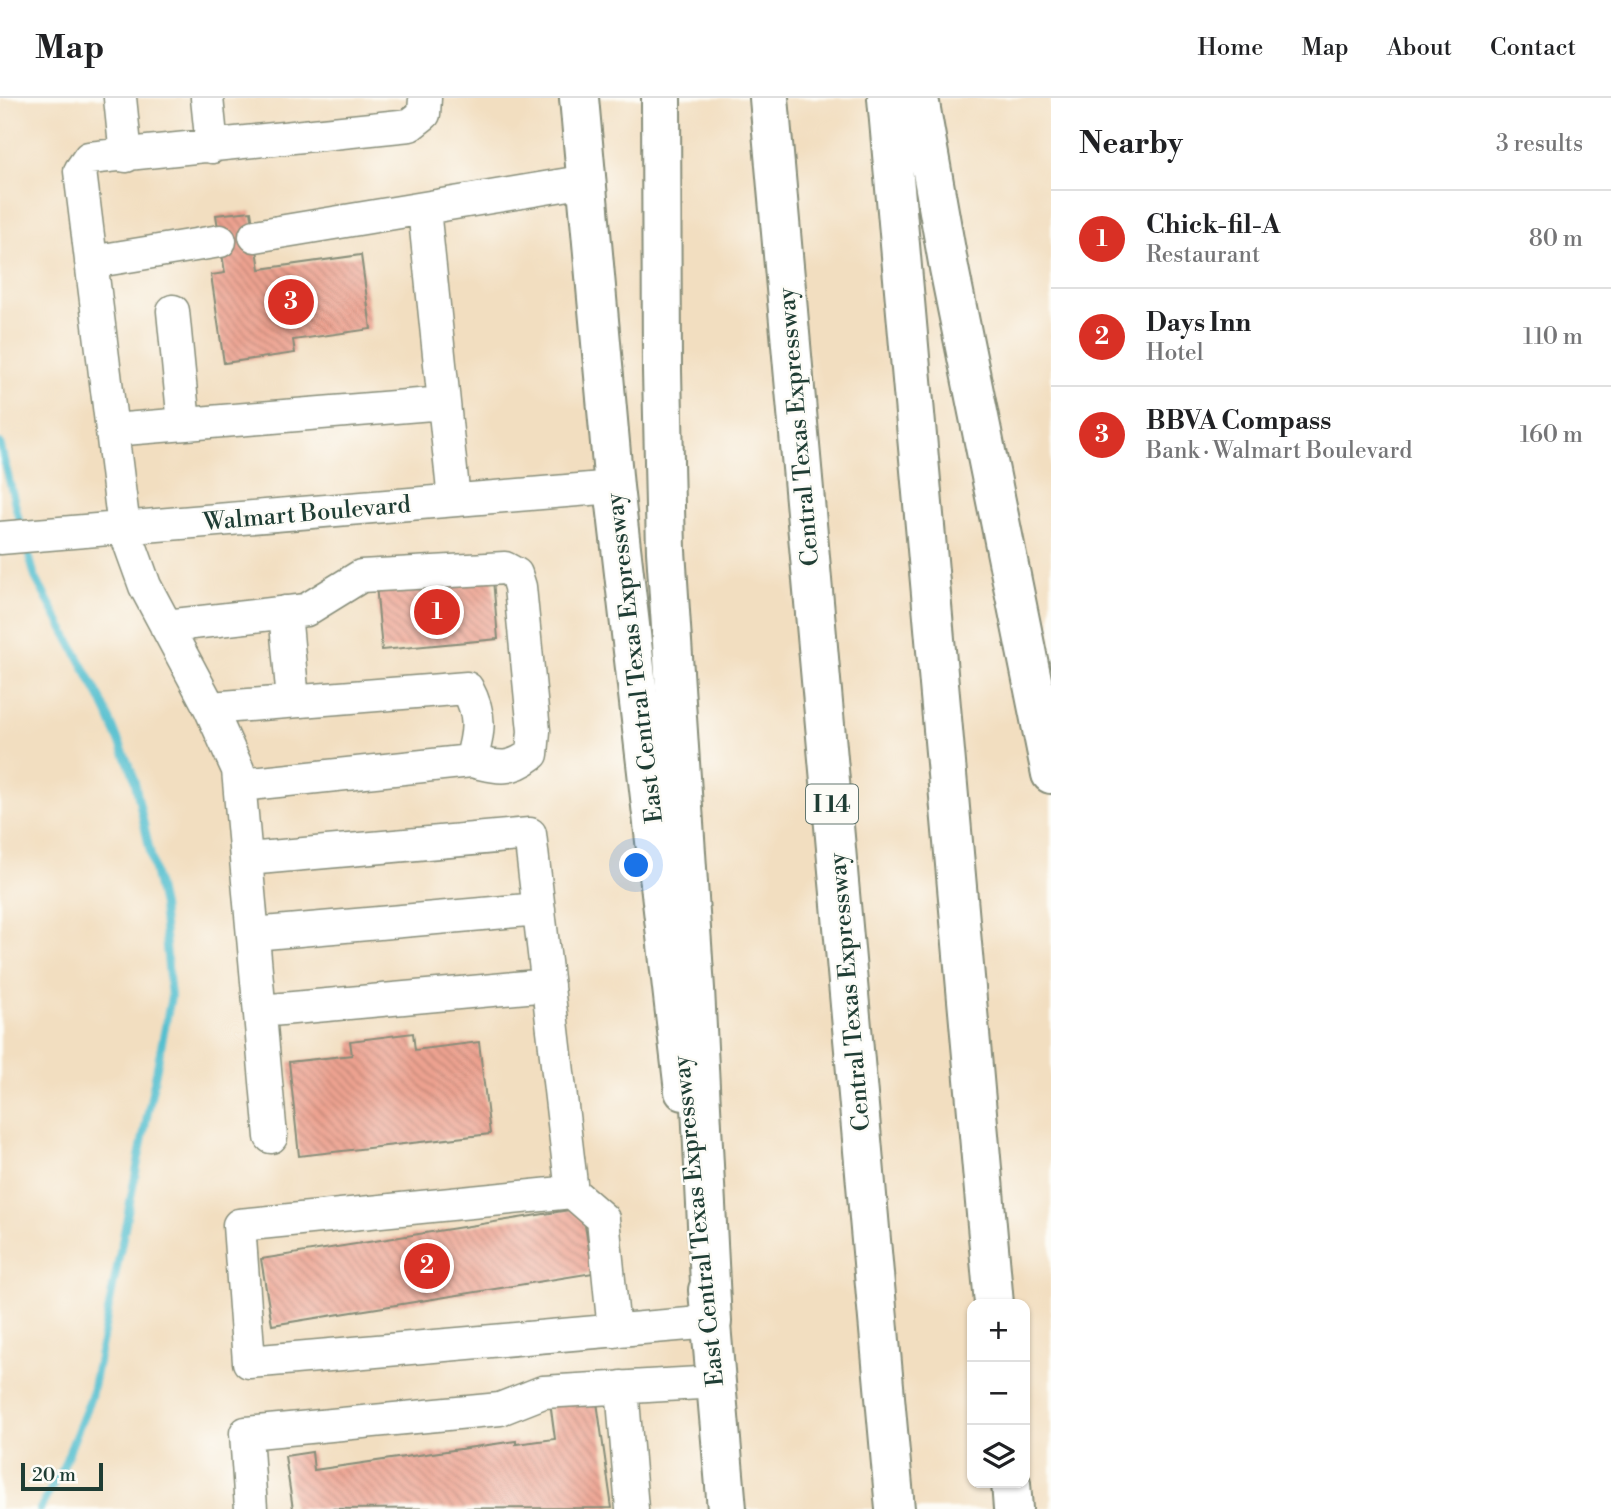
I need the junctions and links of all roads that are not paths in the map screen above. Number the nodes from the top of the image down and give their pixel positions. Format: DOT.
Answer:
graph roads {
  1 [pos="120,98"];
  2 [pos="207,98"];
  3 [pos="425,98"];
  4 [pos="579,98"];
  5 [pos="661,98"];
  6 [pos="769,98"];
  7 [pos="887,98"];
  8 [pos="919,98"];
  9 [pos="212,147"];
  10 [pos="126,156"];
  11 [pos="587,181"];
  12 [pos="424,209"];
  13 [pos="255,236"];
  14 [pos="220,241"];
  15 [pos="91,262"];
  16 [pos="173,311"];
  17 [pos="444,403"];
  18 [pos="184,424"];
  19 [pos="112,430"];
  20 [pos="614,487"];
  21 [pos="454,500"];
  22 [pos="124,528"];
  23 [pos="0,538"];
  24 [pos="285,612"];
  25 [pos="166,626"];
  26 [pos="293,701"];
  27 [pos="210,708"];
  28 [pos="471,761"];
  29 [pos="1051,774"];
  30 [pos="241,785"];
  31 [pos="247,859"];
  32 [pos="539,909"];
  33 [pos="253,934"];
  34 [pos="548,985"];
  35 [pos="260,1012"];
  36 [pos="271,1137"];
  37 [pos="572,1192"];
  38 [pos="994,1299"];
  39 [pos="712,1322"];
  40 [pos="614,1331"];
  41 [pos="717,1381"];
  42 [pos="622,1387"];
  43 [pos="1011,1488"];
  44 [pos="251,1509"];
  45 [pos="632,1509"];
  46 [pos="727,1509"];
  47 [pos="895,1509"];
  48 [pos="1013,1509"];
  1 -- 10 [label="street"];
  2 -- 9 [label="street"];
  3 -- 9 [label="street"];
  4 -- 11 [label="main road, East Central Texas Expressway"];
  5 -- 39 [label="main road"];
  6 -- 47 [label="main road, Central Texas Expressway / I 14"];
  7 -- 38 [label="main road"];
  8 -- 29 [label="main road"];
  9 -- 10 [label="street"];
  10 -- 15 [label="street"];
  11 -- 12 [label="street"];
  11 -- 20 [label="main road, East Central Texas Expressway"];
  12 -- 13 [label="street"];
  12 -- 17 [label="street"];
  14 -- 15 [label="street"];
  15 -- 19 [label="street"];
  16 -- 18 [label="street"];
  17 -- 18 [label="street"];
  17 -- 21 [label="street"];
  18 -- 19 [label="street"];
  19 -- 22 [label="street"];
  20 -- 21 [label="street, Walmart Boulevard"];
  20 -- 39 [label="main road, East Central Texas Expressway"];
  21 -- 22 [label="street, Walmart Boulevard"];
  22 -- 23 [label="street, Walmart Boulevard"];
  22 -- 25 [label="street"];
  24 -- 25 [label="street"];
  24 -- 26 [label="street"];
  24 -- 28 [label="street"];
  25 -- 27 [label="street"];
  26 -- 27 [label="street"];
  26 -- 28 [label="street"];
  27 -- 30 [label="street"];
  28 -- 30 [label="street"];
  30 -- 31 [label="street"];
  31 -- 32 [label="street"];
  31 -- 33 [label="street"];
  32 -- 33 [label="street"];
  32 -- 34 [label="street"];
  33 -- 35 [label="street"];
  34 -- 35 [label="street"];
  34 -- 37 [label="street"];
  35 -- 36 [label="street"];
  37 -- 40 [label="street"];
  37 -- 40 [label="street"];
  39 -- 40 [label="street"];
  39 -- 41 [label="main road, East Central Texas Expressway"];
  41 -- 42 [label="street"];
  41 -- 46 [label="main road, East Central Texas Expressway"];
  42 -- 44 [label="street"];
  42 -- 45 [label="street"];
  43 -- 48 [label="main road"];
}
